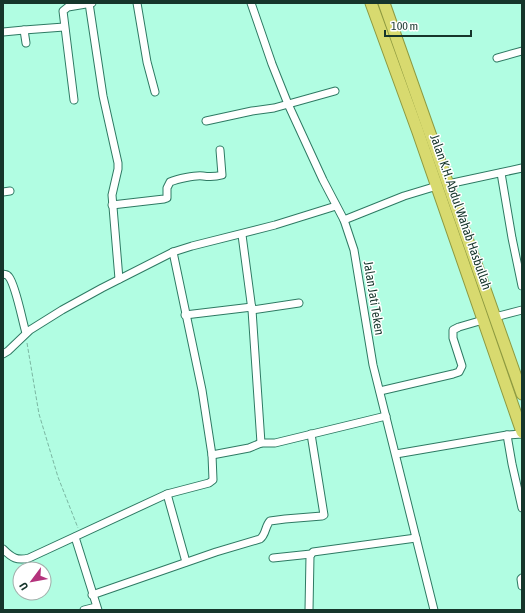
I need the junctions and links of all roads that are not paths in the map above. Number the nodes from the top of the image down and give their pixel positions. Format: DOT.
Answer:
graph roads {
  1 [pos="91,3"];
  2 [pos="136,3"];
  3 [pos="251,3"];
  4 [pos="371,3"];
  5 [pos="384,3"];
  6 [pos="64,27"];
  7 [pos="24,30"];
  8 [pos="3,32"];
  9 [pos="395,35"];
  10 [pos="26,43"];
  11 [pos="522,51"];
  12 [pos="497,58"];
  13 [pos="335,91"];
  14 [pos="155,92"];
  15 [pos="74,100"];
  16 [pos="288,104"];
  17 [pos="413,118"];
  18 [pos="206,121"];
  19 [pos="428,127"];
  20 [pos="220,150"];
  21 [pos="522,168"];
  22 [pos="501,173"];
  23 [pos="448,184"];
  24 [pos="438,189"];
  25 [pos="112,205"];
  26 [pos="336,206"];
  27 [pos="344,220"];
  28 [pos="242,235"];
  29 [pos="173,252"];
  30 [pos="3,274"];
  31 [pos="119,279"];
  32 [pos="522,286"];
  33 [pos="299,303"];
  34 [pos="252,308"];
  35 [pos="522,310"];
  36 [pos="186,315"];
  37 [pos="495,317"];
  38 [pos="483,320"];
  39 [pos="26,333"];
  40 [pos="3,354"];
  41 [pos="380,391"];
  42 [pos="522,394"];
  43 [pos="386,416"];
  44 [pos="522,433"];
  45 [pos="311,434"];
  46 [pos="507,435"];
  47 [pos="261,443"];
  48 [pos="396,454"];
  49 [pos="212,455"];
  50 [pos="167,494"];
  51 [pos="522,508"];
  52 [pos="78,536"];
  53 [pos="416,538"];
  54 [pos="3,549"];
  55 [pos="311,554"];
  56 [pos="273,558"];
  57 [pos="186,562"];
  58 [pos="522,578"];
  59 [pos="522,586"];
  60 [pos="92,595"];
  61 [pos="97,608"];
  62 [pos="84,610"];
  63 [pos="309,610"];
  64 [pos="434,610"];
  1 -- 6 [label="street"];
  1 -- 25 [label="street"];
  2 -- 14 [label="street"];
  3 -- 16 [label="street, Jalan Jati Teken"];
  4 -- 17 [label="highway, Jalan K.H. Abdul Wahab Hasbullah"];
  5 -- 9 [label="highway, Jalan K.H. Abdul Wahab Hasbullah"];
  6 -- 7 [label="street"];
  6 -- 15 [label="street"];
  7 -- 8 [label="street"];
  7 -- 10 [label="street"];
  9 -- 17 [label="highway"];
  9 -- 19 [label="highway, Jalan K.H. Abdul Wahab Hasbullah"];
  11 -- 12 [label="street"];
  13 -- 16 [label="street"];
  16 -- 18 [label="street"];
  16 -- 26 [label="street, Jalan Jati Teken"];
  17 -- 24 [label="highway, Jalan K.H. Abdul Wahab Hasbullah"];
  19 -- 23 [label="highway, Jalan K.H. Abdul Wahab Hasbullah"];
  19 -- 24 [label="highway"];
  20 -- 25 [label="street"];
  21 -- 22 [label="street"];
  22 -- 23 [label="street"];
  22 -- 32 [label="street"];
  23 -- 37 [label="highway, Jalan K.H. Abdul Wahab Hasbullah"];
  24 -- 27 [label="street"];
  24 -- 38 [label="highway, Jalan K.H. Abdul Wahab Hasbullah"];
  25 -- 31 [label="street"];
  26 -- 27 [label="street, Jalan Jati Teken"];
  26 -- 28 [label="street"];
  27 -- 41 [label="street, Jalan Jati Teken"];
  28 -- 29 [label="street"];
  28 -- 34 [label="street"];
  29 -- 31 [label="street"];
  29 -- 36 [label="street"];
  30 -- 39 [label="street"];
  31 -- 39 [label="street"];
  33 -- 34 [label="street"];
  34 -- 36 [label="street"];
  34 -- 47 [label="street"];
  35 -- 37 [label="street"];
  36 -- 49 [label="street"];
  37 -- 42 [label="highway, Jalan K.H. Abdul Wahab Hasbullah"];
  38 -- 41 [label="street"];
  38 -- 44 [label="highway, Jalan K.H. Abdul Wahab Hasbullah"];
  39 -- 40 [label="street"];
  41 -- 43 [label="street, Jalan Jati Teken"];
  43 -- 45 [label="street"];
  43 -- 48 [label="street, Jalan Jati Teken"];
  44 -- 46 [label="street"];
  45 -- 47 [label="street"];
  45 -- 57 [label="street"];
  46 -- 48 [label="street"];
  46 -- 51 [label="street"];
  47 -- 49 [label="street"];
  48 -- 53 [label="street, Jalan Jati Teken"];
  49 -- 50 [label="street"];
  50 -- 52 [label="street"];
  50 -- 57 [label="street"];
  52 -- 54 [label="street"];
  52 -- 60 [label="street"];
  53 -- 55 [label="street"];
  53 -- 64 [label="street, Jalan Jati Teken"];
  55 -- 56 [label="street"];
  55 -- 63 [label="street"];
  57 -- 60 [label="street"];
  58 -- 59 [label="street"];
  60 -- 61 [label="street"];
  61 -- 62 [label="street"];
}
